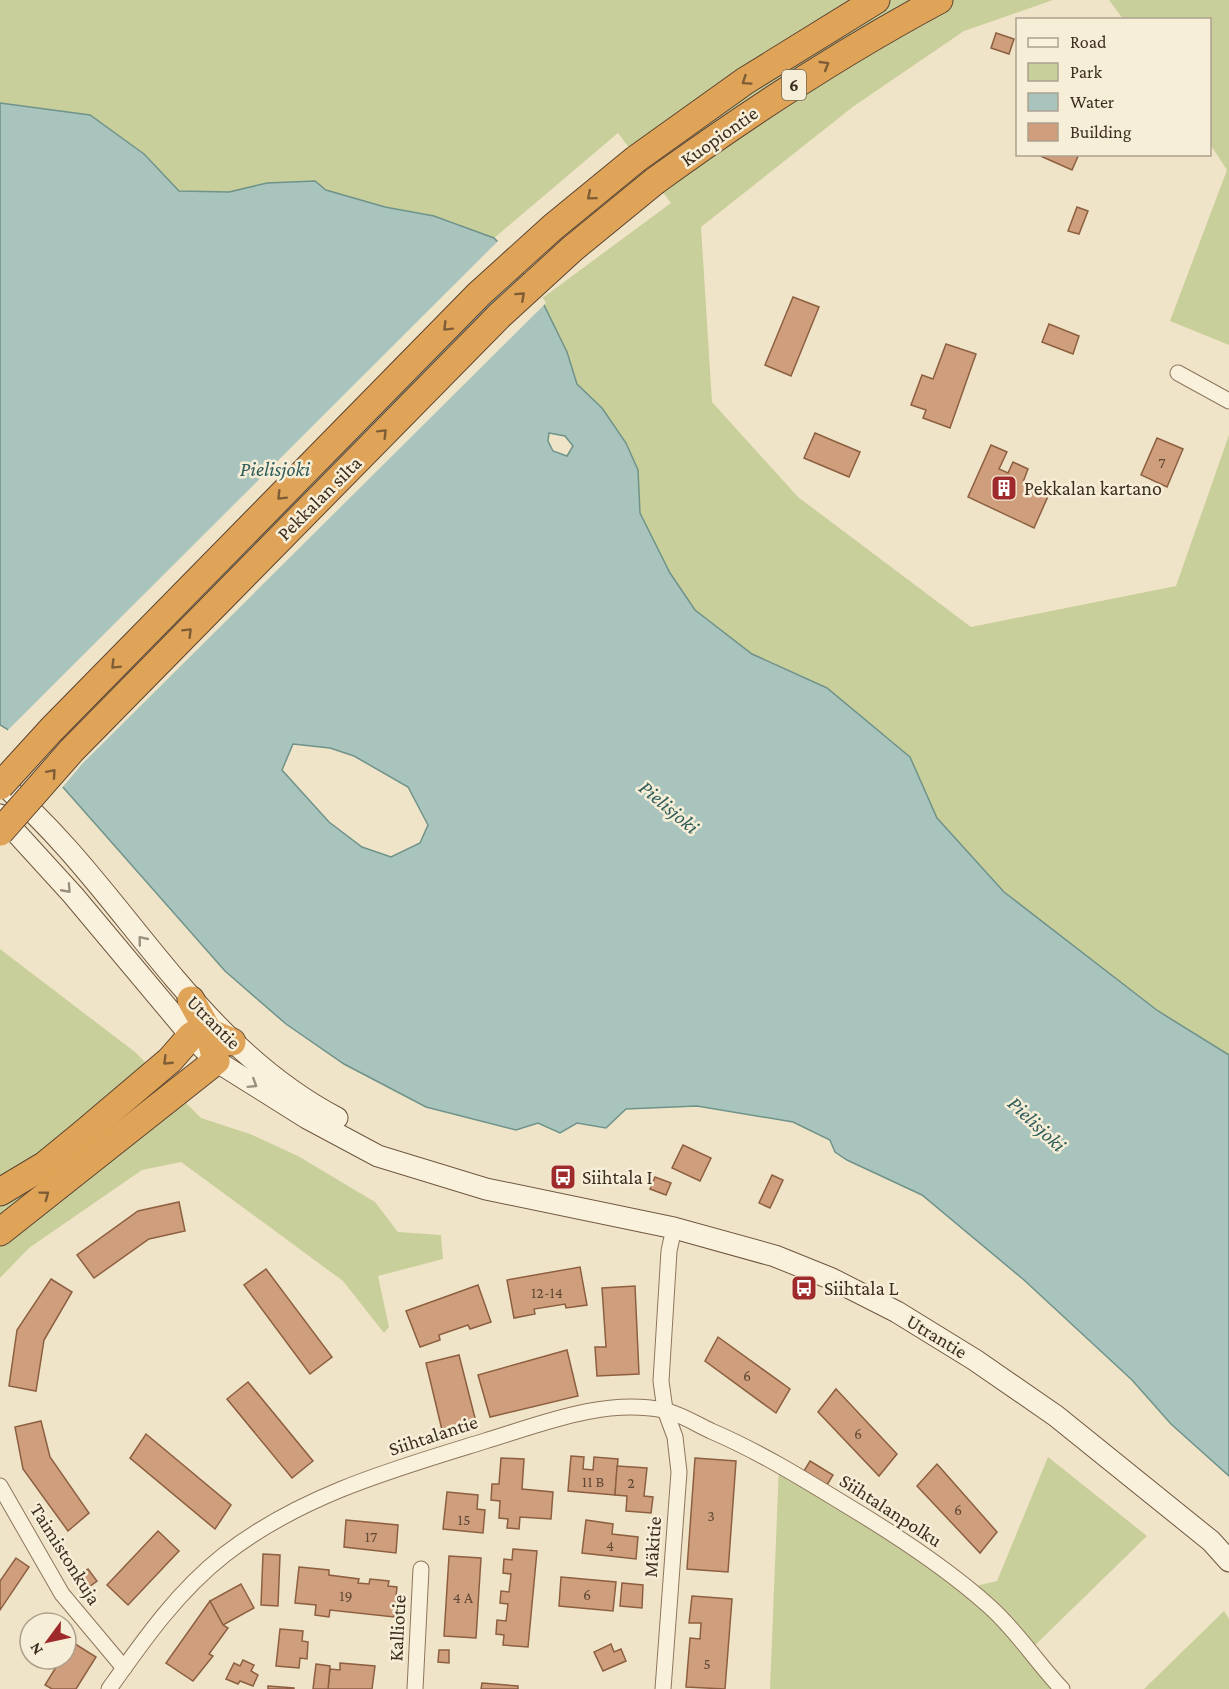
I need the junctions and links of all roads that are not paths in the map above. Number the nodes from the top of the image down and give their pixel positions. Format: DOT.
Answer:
graph roads {
  1 [pos="876,0"];
  2 [pos="939,0"];
  3 [pos="636,159"];
  4 [pos="655,181"];
  5 [pos="1178,373"];
  6 [pos="1229,401"];
  7 [pos="0,784"];
  8 [pos="0,815"];
  9 [pos="0,832"];
  10 [pos="191,1000"];
  11 [pos="212,1043"];
  12 [pos="0,1192"];
  13 [pos="674,1228"];
  14 [pos="0,1232"];
  15 [pos="665,1410"];
  16 [pos="0,1486"];
  17 [pos="1229,1561"];
  18 [pos="421,1569"];
  19 [pos="124,1668"];
  20 [pos="109,1689"];
  21 [pos="415,1689"];
  22 [pos="663,1689"];
  23 [pos="1062,1689"];
  1 -- 3 [label="highway, Kuopiontie / 6, one-way"];
  4 -- 2 [label="highway, Kuopiontie / 6, one-way"];
  3 -- 7 [label="highway, Pekkalan silta / 6, one-way, bridge"];
  9 -- 4 [label="highway, Pekkalan silta / 6, one-way, bridge"];
  5 -- 6 [label="street"];
  10 -- 7 [label="main road, Utrantie, one-way"];
  8 -- 11 [label="main road, Utrantie, one-way"];
  10 -- 11 [label="highway"];
  11 -- 12 [label="highway, one-way"];
  11 -- 13 [label="main road, Utrantie"];
  14 -- 11 [label="highway, one-way"];
  13 -- 15 [label="street"];
  13 -- 17 [label="main road, Utrantie"];
  15 -- 19 [label="street, Siihtalantie"];
  15 -- 22 [label="street, Mäkitie"];
  15 -- 23 [label="street, Siihtalanpolku"];
  16 -- 19 [label="street, Taimistonkuja"];
  18 -- 21 [label="street, Kalliotie"];
  19 -- 20 [label="street, Siihtalantie"];
}
